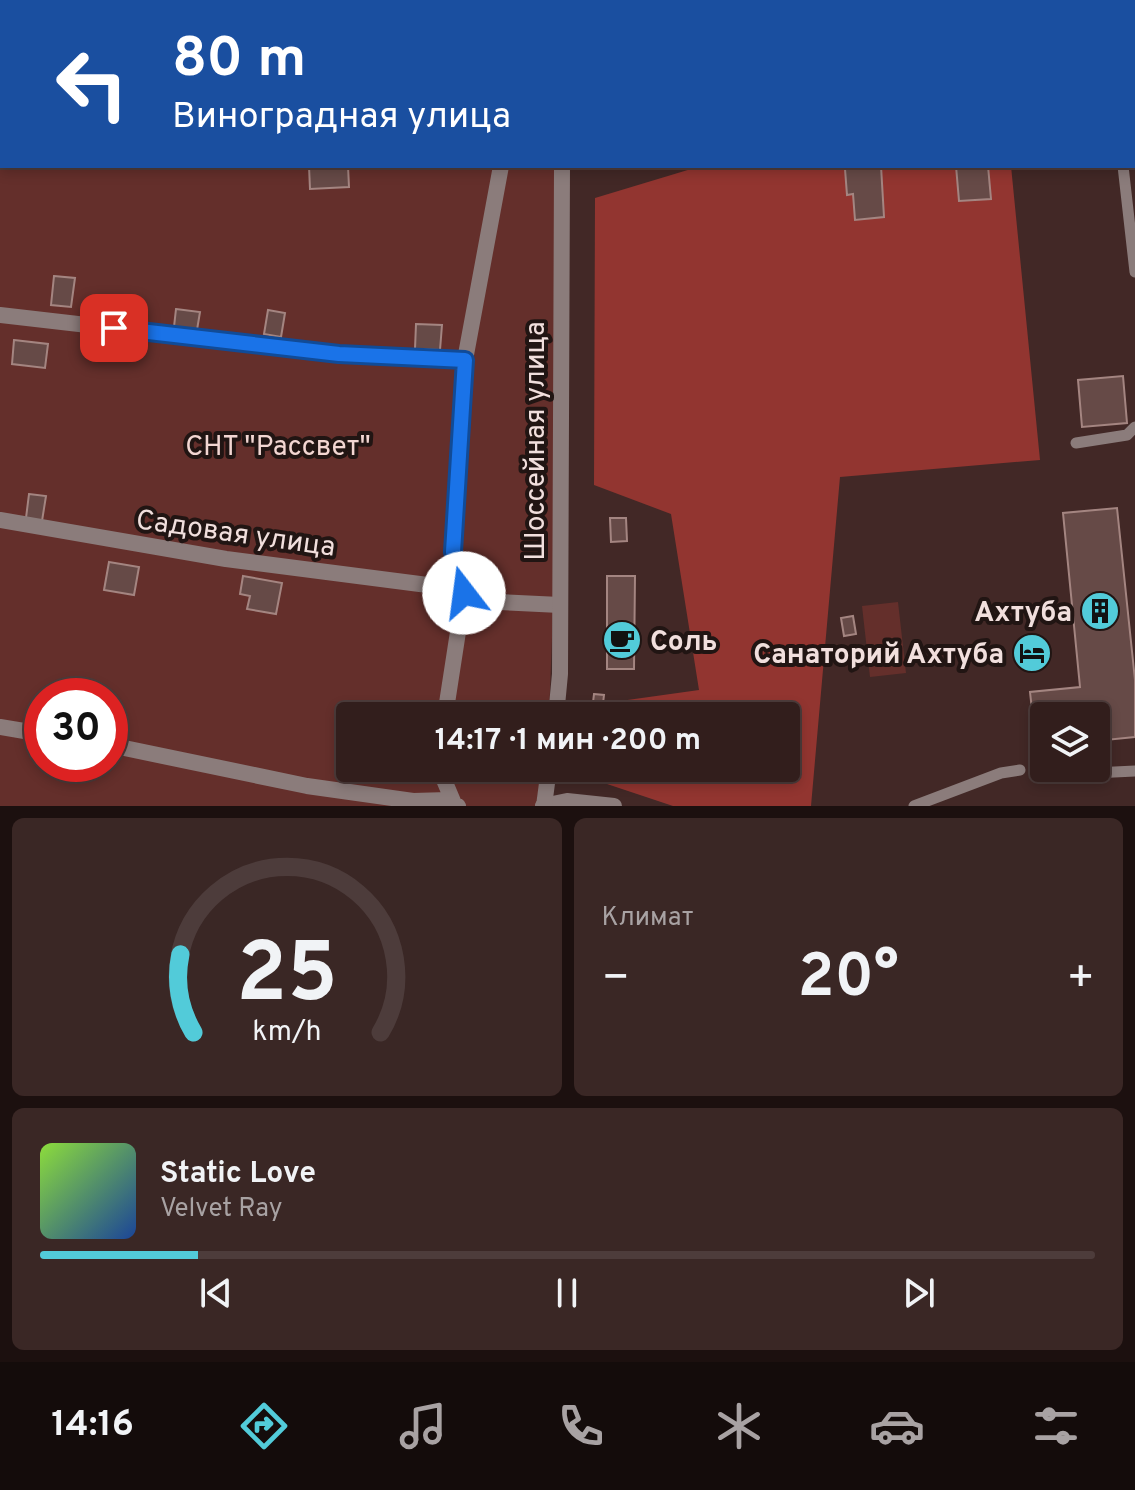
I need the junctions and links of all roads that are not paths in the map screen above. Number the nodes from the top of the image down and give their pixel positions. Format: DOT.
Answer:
graph roads {
  1 [pos="501,168"];
  2 [pos="562,168"];
  3 [pos="1123,168"];
  4 [pos="1135,272"];
  5 [pos="0,315"];
  6 [pos="465,360"];
  7 [pos="1135,427"];
  8 [pos="1076,443"];
  9 [pos="0,520"];
  10 [pos="464,593"];
  11 [pos="560,605"];
  12 [pos="447,702"];
  13 [pos="557,702"];
  14 [pos="0,727"];
  15 [pos="24,731"];
  16 [pos="128,749"];
  17 [pos="1020,770"];
  18 [pos="1135,771"];
  19 [pos="1110,772"];
  20 [pos="445,782"];
  21 [pos="547,782"];
  22 [pos="456,806"];
  23 [pos="544,806"];
  24 [pos="614,806"];
  25 [pos="914,806"];
  1 -- 6 [label="street"];
  2 -- 11 [label="street, Шоссейная улица"];
  3 -- 4 [label="lane"];
  5 -- 6 [label="street"];
  6 -- 10 [label="street"];
  7 -- 8 [label="lane"];
  9 -- 10 [label="street, Садовая улица"];
  10 -- 11 [label="street, Садовая улица"];
  10 -- 12 [label="street"];
  11 -- 13 [label="street, Шоссейная улица"];
  14 -- 15 [label="street"];
  16 -- 22 [label="street"];
  17 -- 25 [label="lane"];
  18 -- 19 [label="lane"];
  20 -- 22 [label="street"];
  21 -- 23 [label="street"];
  23 -- 24 [label="street"];
}
